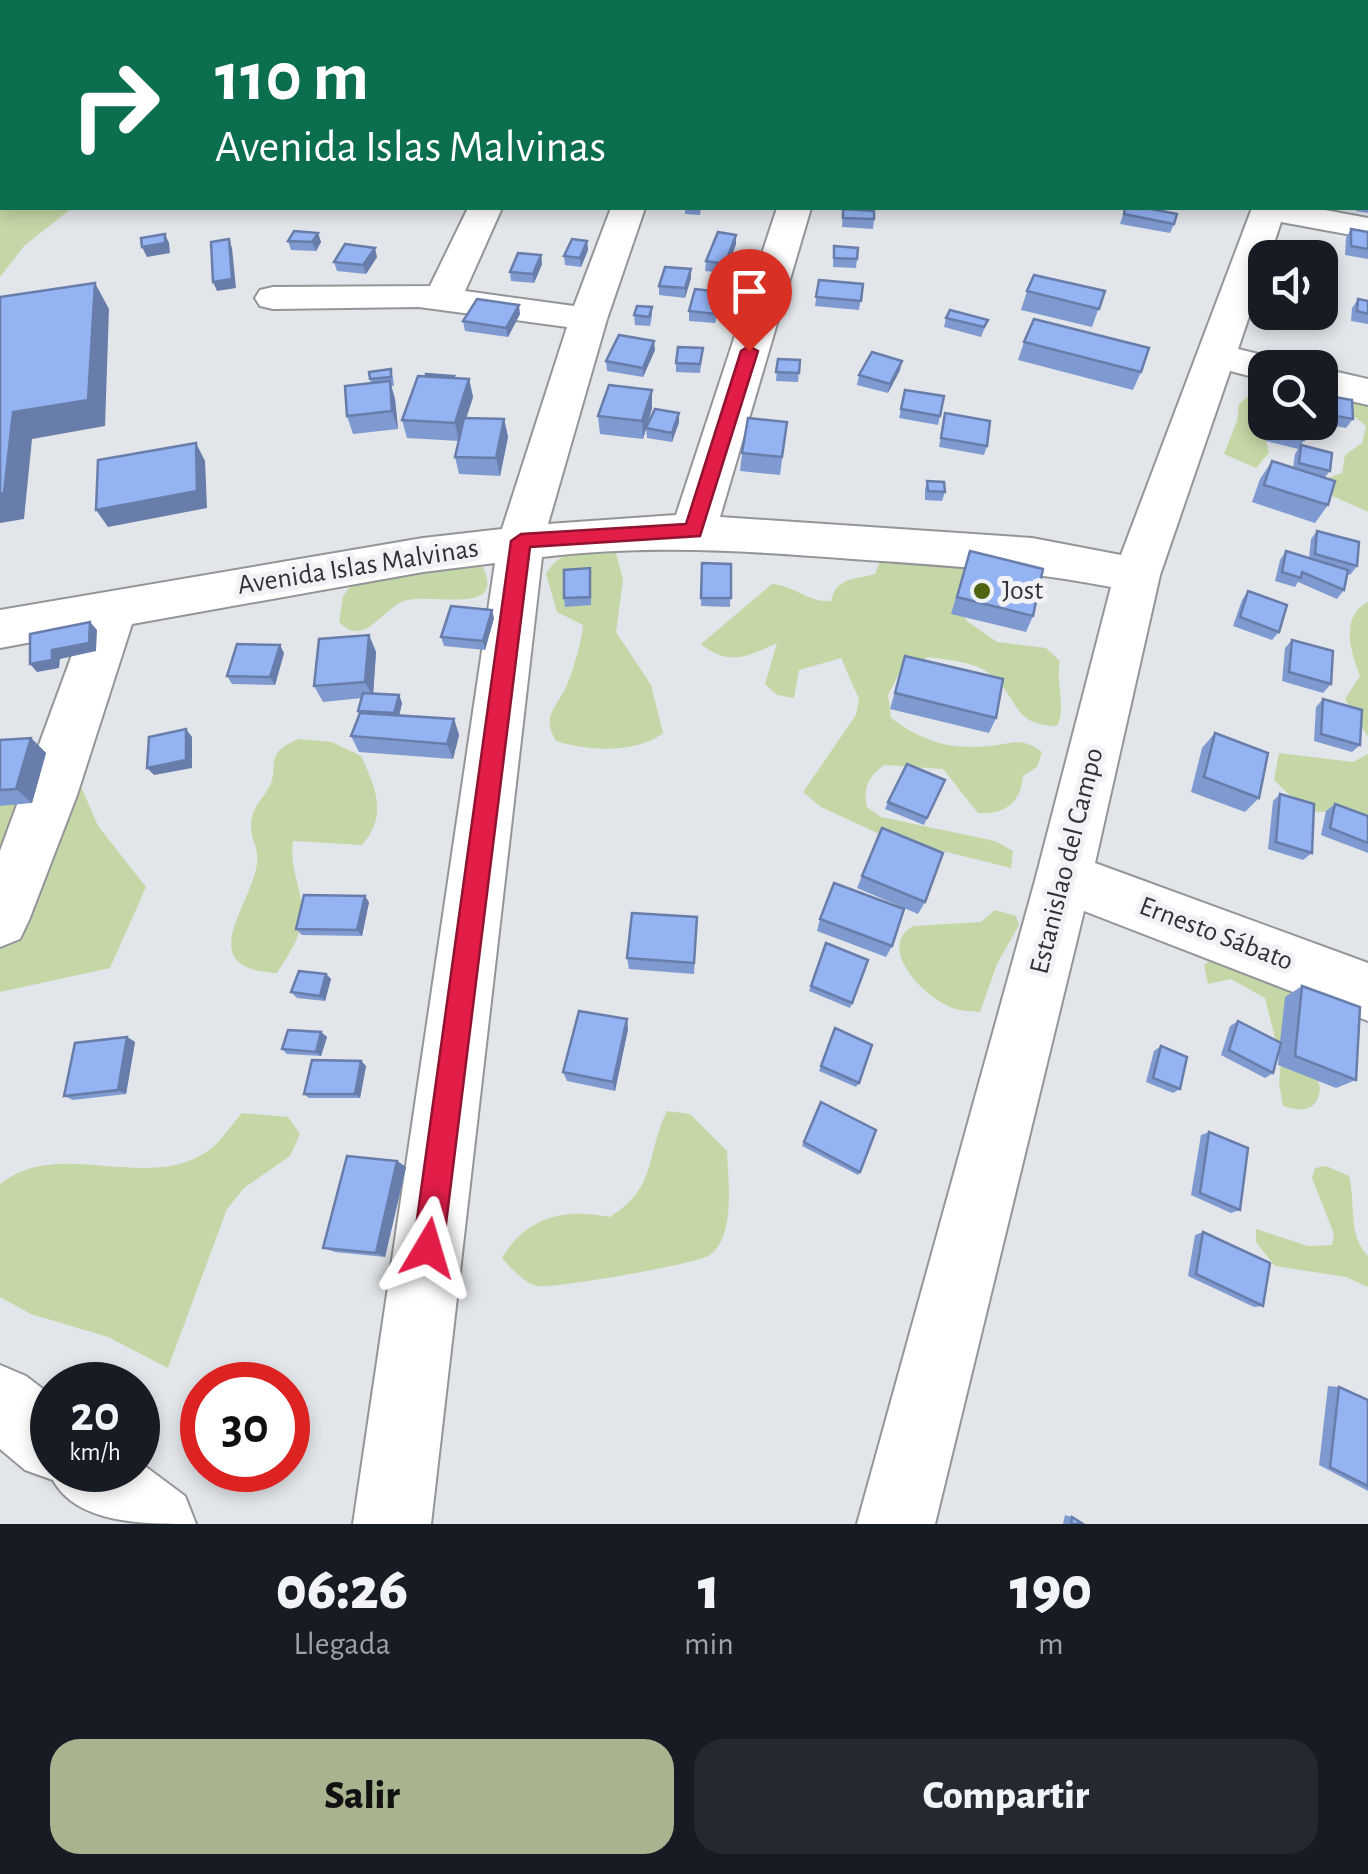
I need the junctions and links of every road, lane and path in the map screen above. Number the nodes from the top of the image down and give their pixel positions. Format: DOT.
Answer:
graph roads {
  1 [pos="484,210"];
  2 [pos="627,210"];
  3 [pos="793,210"];
  4 [pos="1268,210"];
  5 [pos="1279,210"];
  6 [pos="1368,228"];
  7 [pos="272,298"];
  8 [pos="443,298"];
  9 [pos="588,319"];
  10 [pos="1217,356"];
  11 [pos="1248,364"];
  12 [pos="1338,385"];
  13 [pos="1368,392"];
  14 [pos="693,531"];
  15 [pos="521,541"];
  16 [pos="1137,575"];
  17 [pos="113,608"];
  18 [pos="0,629"];
  19 [pos="1064,877"];
  20 [pos="0,920"];
  21 [pos="1368,992"];
  22 [pos="0,1402"];
  23 [pos="30,1426"];
  24 [pos="116,1492"];
  25 [pos="157,1524"];
  26 [pos="392,1524"];
  27 [pos="896,1524"];
  1 -- 8 [label="street"];
  2 -- 9 [label="street"];
  3 -- 14 [label="street"];
  4 -- 10 [label="street, Estanislao del Campo"];
  5 -- 6 [label="street"];
  7 -- 8 [label="street"];
  8 -- 9 [label="street"];
  9 -- 15 [label="street"];
  10 -- 11 [label="street"];
  10 -- 16 [label="street, Estanislao del Campo"];
  12 -- 13 [label="street"];
  14 -- 15 [label="street, Avenida Islas Malvinas"];
  14 -- 16 [label="street, Avenida Islas Malvinas"];
  15 -- 17 [label="street, Avenida Islas Malvinas"];
  15 -- 26 [label="street"];
  16 -- 19 [label="street, Estanislao del Campo"];
  17 -- 18 [label="street, Avenida Islas Malvinas"];
  17 -- 20 [label="street"];
  19 -- 21 [label="street, Ernesto Sábato"];
  19 -- 27 [label="street, Estanislao del Campo"];
  22 -- 23 [label="street"];
  24 -- 25 [label="street"];
}
